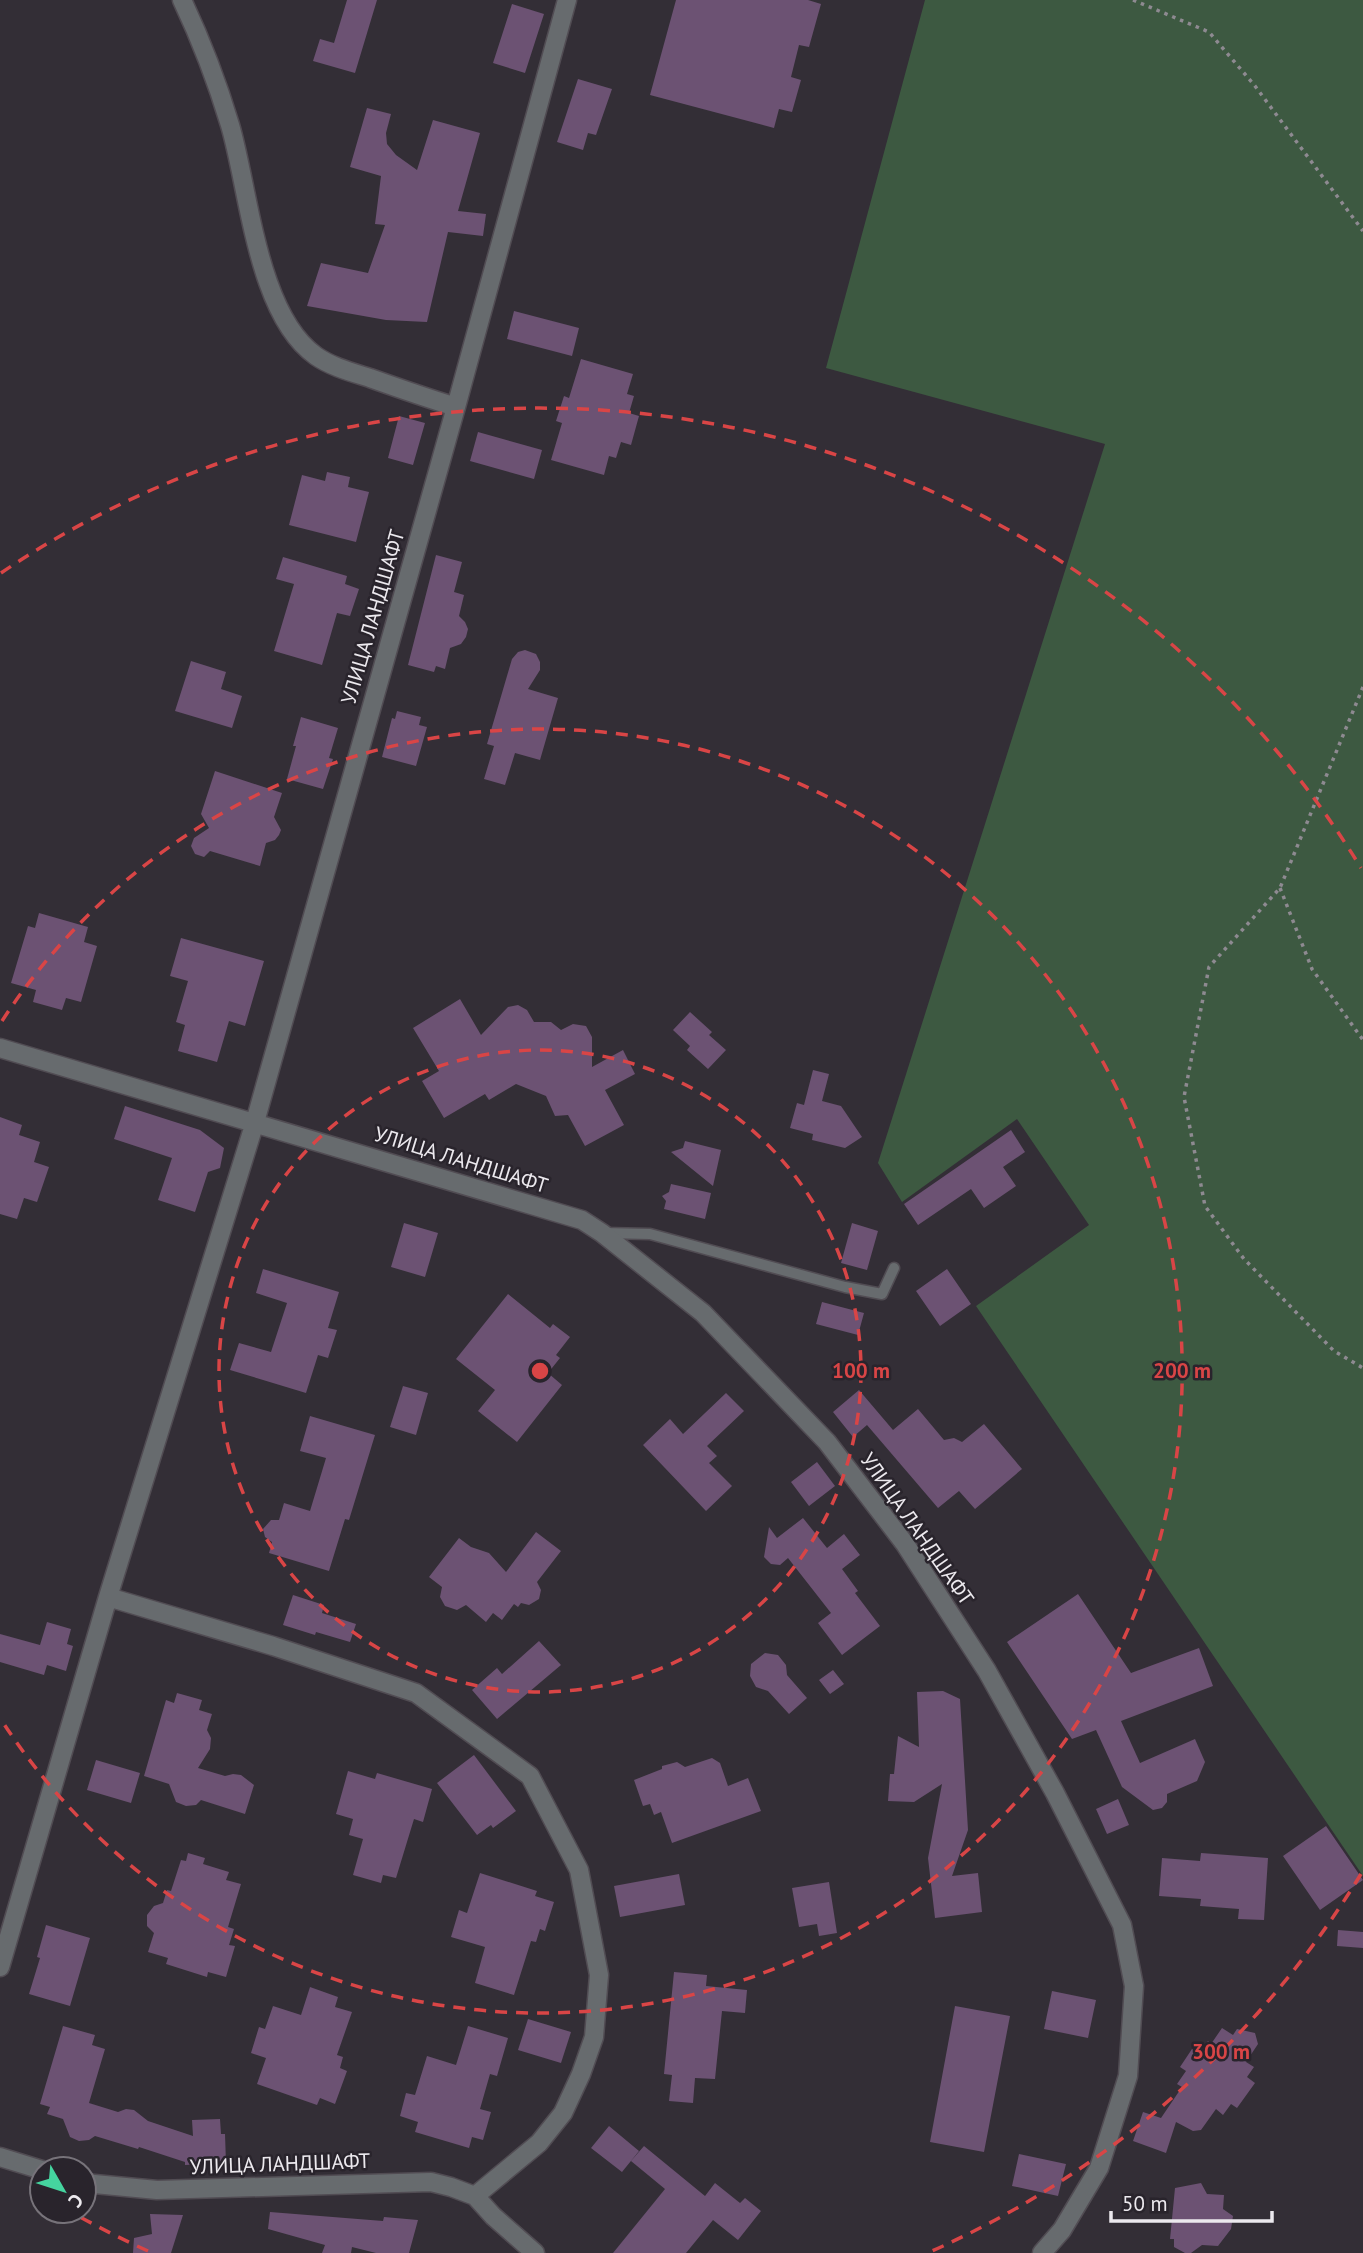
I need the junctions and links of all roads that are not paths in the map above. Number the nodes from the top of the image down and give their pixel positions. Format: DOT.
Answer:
graph roads {
  1 [pos="183,0"];
  2 [pos="567,0"];
  3 [pos="456,407"];
  4 [pos="0,1048"];
  5 [pos="255,1122"];
  6 [pos="602,1233"];
  7 [pos="894,1268"];
  8 [pos="107,1597"];
  9 [pos="0,1967"];
  10 [pos="0,2157"];
  11 [pos="28,2166"];
  12 [pos="98,2184"];
  13 [pos="475,2196"];
  14 [pos="535,2253"];
  15 [pos="1042,2253"];
  1 -- 3 [label="street"];
  2 -- 3 [label="street, УЛИЦА ЛАНДШАФТ"];
  3 -- 5 [label="street, УЛИЦА ЛАНДШАФТ"];
  4 -- 5 [label="street, УЛИЦА ЛАНДШАФТ"];
  5 -- 6 [label="street, УЛИЦА ЛАНДШАФТ"];
  5 -- 8 [label="street, УЛИЦА ЛАНДШАФТ"];
  6 -- 7 [label="lane"];
  6 -- 15 [label="street, УЛИЦА ЛАНДШАФТ"];
  8 -- 9 [label="street, УЛИЦА ЛАНДШАФТ"];
  8 -- 13 [label="street"];
  10 -- 11 [label="street"];
  12 -- 13 [label="street, УЛИЦА ЛАНДШАФТ"];
  13 -- 14 [label="street, УЛИЦА ЛАНДШАФТ"];
}
